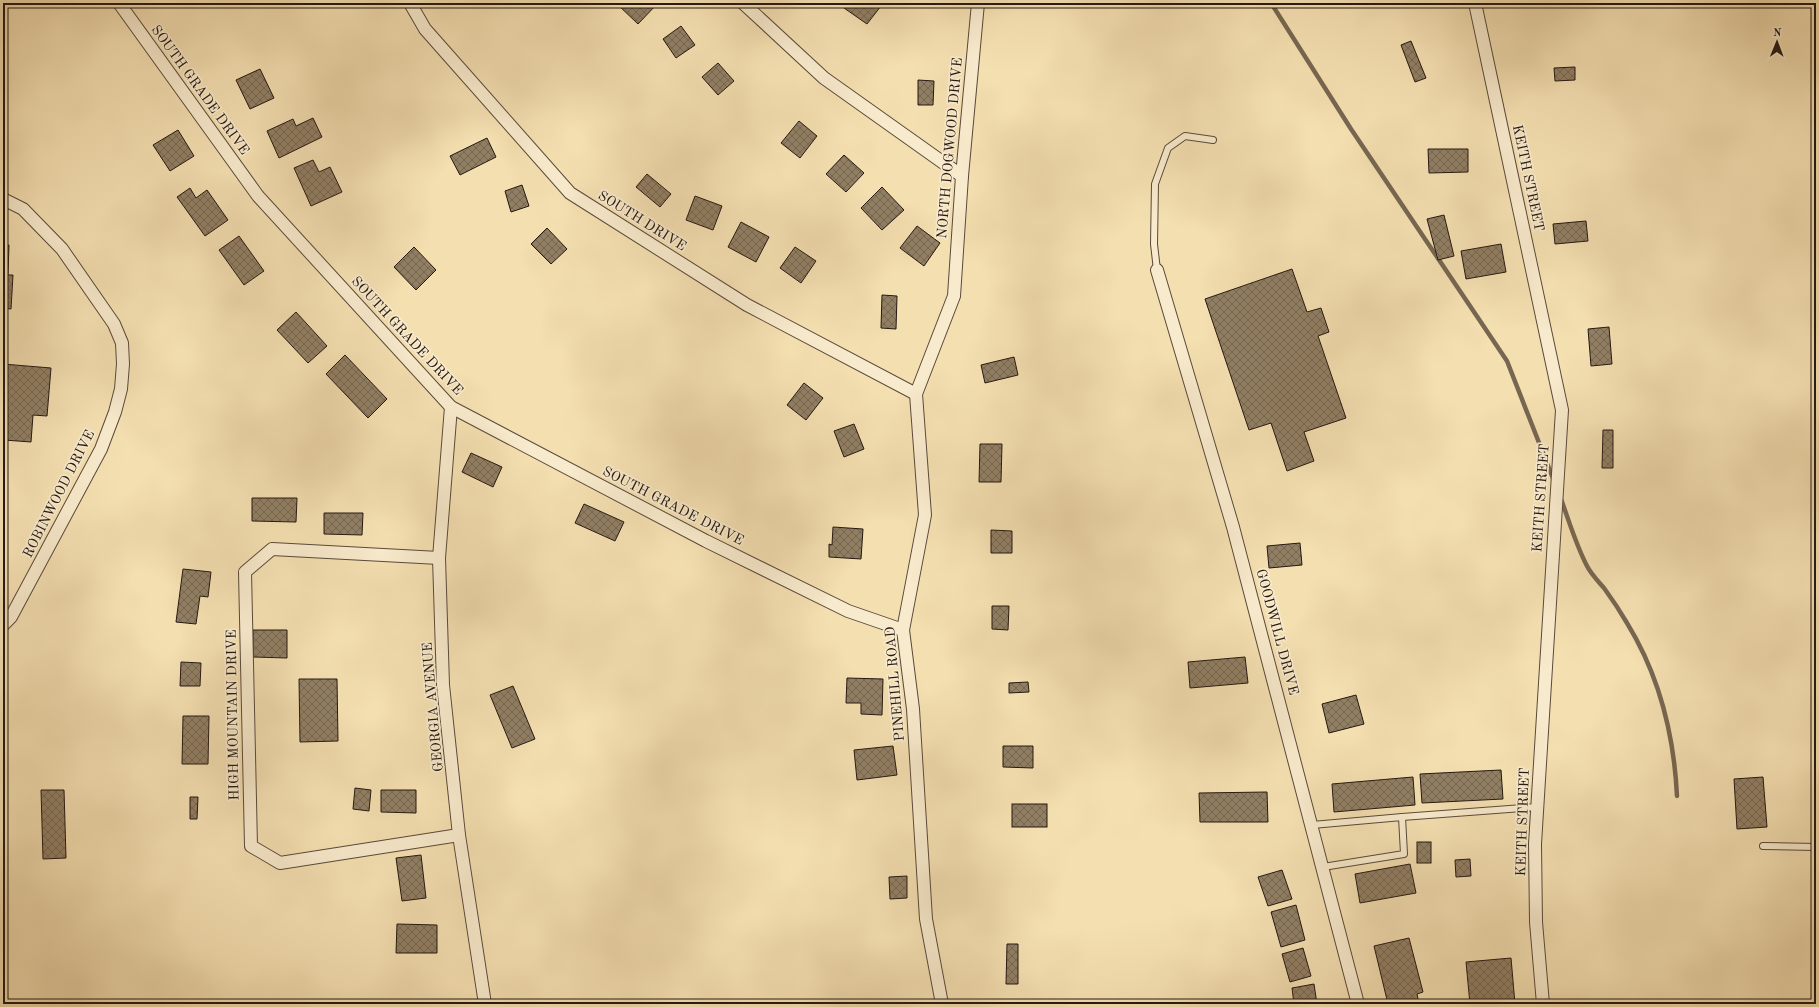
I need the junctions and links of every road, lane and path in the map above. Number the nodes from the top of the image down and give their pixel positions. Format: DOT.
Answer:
graph roads {
  1 [pos="119,3"];
  2 [pos="410,3"];
  3 [pos="743,3"];
  4 [pos="978,3"];
  5 [pos="1475,3"];
  6 [pos="1213,140"];
  7 [pos="962,176"];
  8 [pos="3,200"];
  9 [pos="1157,270"];
  10 [pos="954,296"];
  11 [pos="916,394"];
  12 [pos="451,406"];
  13 [pos="439,558"];
  14 [pos="3,625"];
  15 [pos="903,630"];
  16 [pos="1537,807"];
  17 [pos="1402,817"];
  18 [pos="1312,825"];
  19 [pos="459,835"];
  20 [pos="1763,846"];
  21 [pos="1816,847"];
  22 [pos="1323,867"];
  23 [pos="485,1004"];
  24 [pos="942,1004"];
  25 [pos="1358,1004"];
  26 [pos="1543,1004"];
  1 -- 12 [label="street, SOUTH GRADE DRIVE"];
  2 -- 11 [label="street, SOUTH DRIVE"];
  3 -- 7 [label="street"];
  4 -- 7 [label="street, NORTH DOGWOOD DRIVE"];
  5 -- 16 [label="street, KEITH STREET"];
  6 -- 9 [label="lane"];
  7 -- 10 [label="street, NORTH DOGWOOD DRIVE"];
  8 -- 14 [label="street, ROBINWOOD DRIVE"];
  9 -- 18 [label="street, GOODWILL DRIVE"];
  10 -- 11 [label="street, PINEHILL ROAD"];
  11 -- 15 [label="street, PINEHILL ROAD"];
  12 -- 13 [label="street, GEORGIA AVENUE"];
  12 -- 15 [label="street, SOUTH GRADE DRIVE"];
  13 -- 19 [label="street, GEORGIA AVENUE"];
  13 -- 19 [label="street, HIGH MOUNTAIN DRIVE"];
  15 -- 24 [label="street, PINEHILL ROAD"];
  16 -- 17 [label="lane"];
  16 -- 26 [label="street, KEITH STREET"];
  17 -- 18 [label="lane"];
  17 -- 22 [label="lane"];
  18 -- 22 [label="street, GOODWILL DRIVE"];
  19 -- 23 [label="street, GEORGIA AVENUE"];
  20 -- 21 [label="lane"];
  22 -- 25 [label="street, GOODWILL DRIVE"];
}
